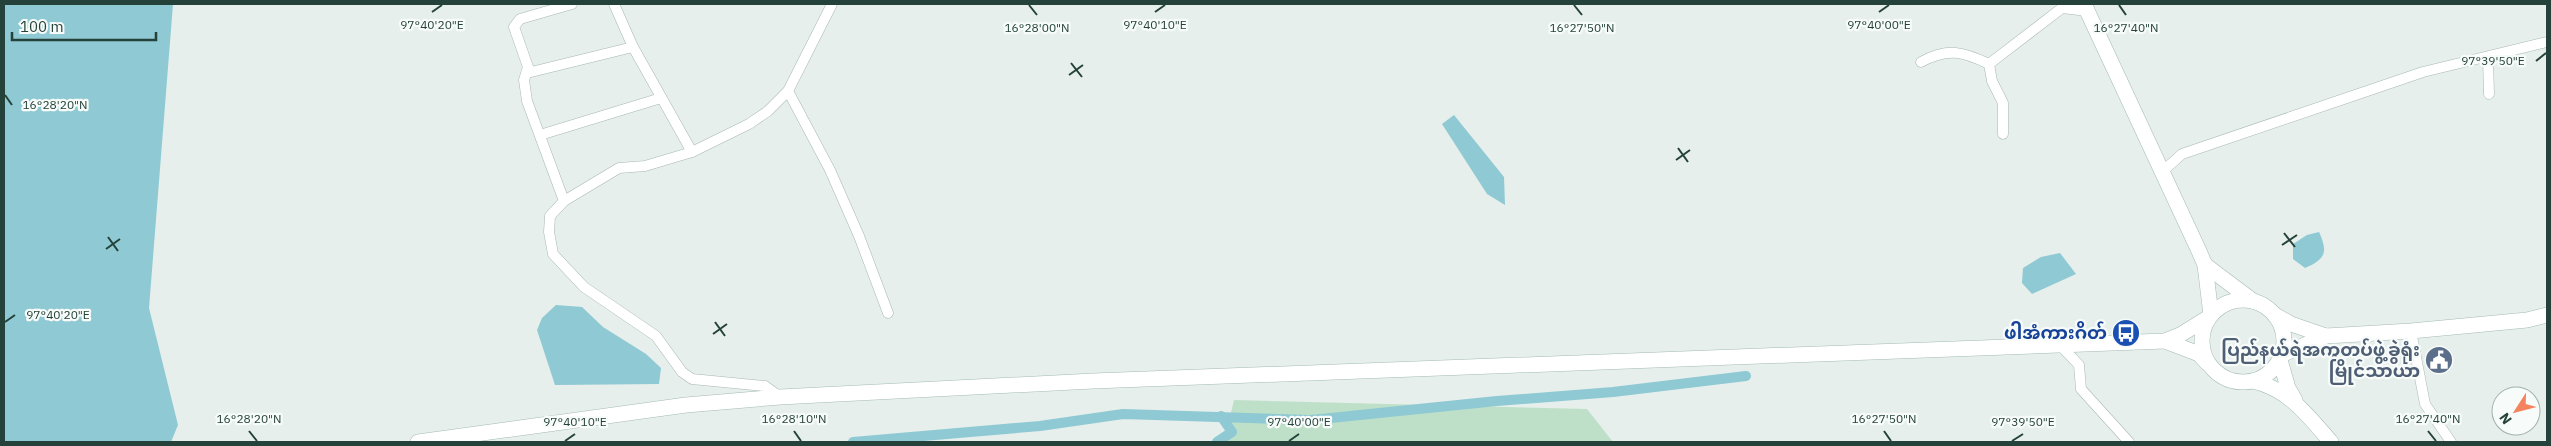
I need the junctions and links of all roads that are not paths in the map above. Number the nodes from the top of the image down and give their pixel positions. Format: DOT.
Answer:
graph roads {
  1 [pos="572,4"];
  2 [pos="614,4"];
  3 [pos="832,4"];
  4 [pos="2086,7"];
  5 [pos="2547,42"];
  6 [pos="633,47"];
  7 [pos="2488,58"];
  8 [pos="1921,62"];
  9 [pos="1989,64"];
  10 [pos="527,73"];
  11 [pos="788,91"];
  12 [pos="2489,94"];
  13 [pos="661,98"];
  14 [pos="2003,134"];
  15 [pos="540,135"];
  16 [pos="692,152"];
  17 [pos="2163,170"];
  18 [pos="564,200"];
  19 [pos="2205,265"];
  20 [pos="2253,301"];
  21 [pos="888,313"];
  22 [pos="2275,315"];
  23 [pos="2547,315"];
  24 [pos="2210,316"];
  25 [pos="2411,331"];
  26 [pos="2326,336"];
  27 [pos="2165,342"];
  28 [pos="2060,345"];
  29 [pos="2280,358"];
  30 [pos="2209,365"];
  31 [pos="2253,381"];
  32 [pos="780,397"];
  33 [pos="2298,405"];
  34 [pos="418,442"];
  35 [pos="2129,442"];
  36 [pos="2330,442"];
  37 [pos="2451,442"];
  1 -- 10 [label="street"];
  2 -- 6 [label="street"];
  3 -- 11 [label="street"];
  4 -- 9 [label="street"];
  4 -- 17 [label="main road"];
  5 -- 7 [label="street"];
  6 -- 10 [label="street"];
  6 -- 13 [label="street"];
  7 -- 12 [label="street"];
  7 -- 17 [label="street"];
  8 -- 9 [label="street"];
  9 -- 14 [label="street"];
  10 -- 15 [label="street"];
  11 -- 16 [label="street"];
  11 -- 21 [label="street"];
  13 -- 15 [label="street"];
  13 -- 16 [label="street"];
  15 -- 18 [label="street"];
  16 -- 18 [label="street"];
  17 -- 19 [label="main road"];
  18 -- 32 [label="street"];
  19 -- 20 [label="main road"];
  19 -- 24 [label="main road"];
  20 -- 22 [label="main road"];
  20 -- 24 [label="main road"];
  22 -- 26 [label="main road"];
  22 -- 29 [label="main road"];
  23 -- 25 [label="main road"];
  24 -- 27 [label="main road"];
  24 -- 30 [label="main road"];
  25 -- 26 [label="main road"];
  25 -- 37 [label="street"];
  26 -- 29 [label="main road"];
  27 -- 28 [label="main road"];
  27 -- 30 [label="main road"];
  28 -- 32 [label="main road"];
  28 -- 35 [label="street"];
  29 -- 31 [label="main road"];
  29 -- 33 [label="main road"];
  30 -- 31 [label="main road"];
  31 -- 33 [label="main road"];
  32 -- 34 [label="main road"];
  33 -- 36 [label="main road"];
}
